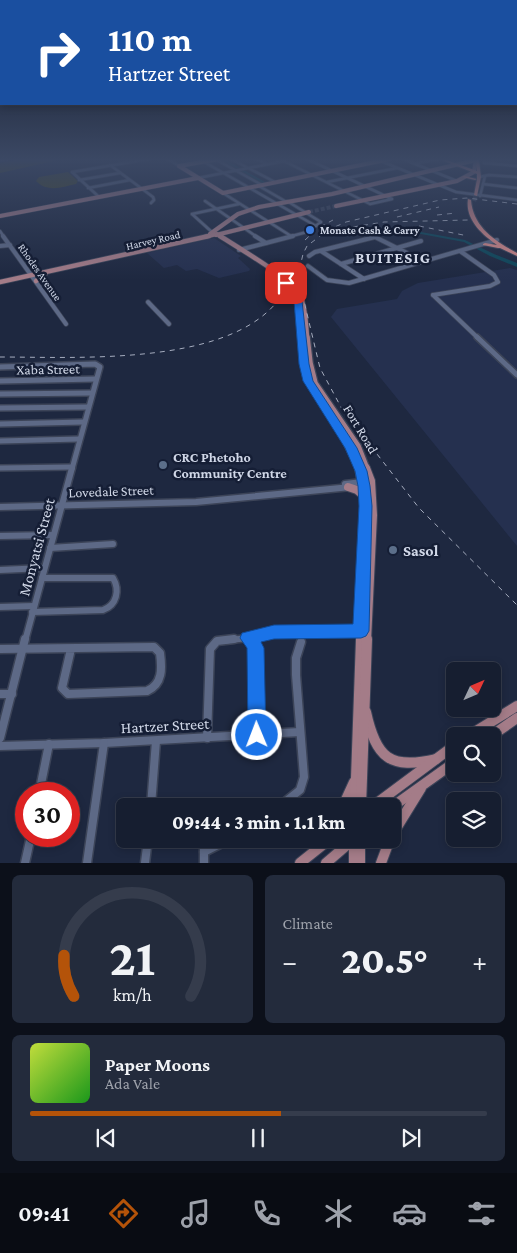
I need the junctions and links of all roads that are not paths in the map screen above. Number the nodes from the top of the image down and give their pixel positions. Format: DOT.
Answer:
graph roads {
  1 [pos="83,199"];
  2 [pos="85,199"];
  3 [pos="153,199"];
  4 [pos="232,199"];
  5 [pos="268,199"];
  6 [pos="283,199"];
  7 [pos="296,199"];
  8 [pos="367,199"];
  9 [pos="391,199"];
  10 [pos="363,200"];
  11 [pos="205,201"];
  12 [pos="286,201"];
  13 [pos="274,203"];
  14 [pos="151,204"];
  15 [pos="239,204"];
  16 [pos="336,206"];
  17 [pos="42,208"];
  18 [pos="216,209"];
  19 [pos="249,210"];
  20 [pos="309,212"];
  21 [pos="0,216"];
  22 [pos="296,216"];
  23 [pos="230,219"];
  24 [pos="269,222"];
  25 [pos="316,226"];
  26 [pos="244,228"];
  27 [pos="0,231"];
  28 [pos="218,235"];
  29 [pos="291,236"];
  30 [pos="421,241"];
  31 [pos="266,243"];
  32 [pos="489,243"];
  33 [pos="10,245"];
  34 [pos="0,246"];
  35 [pos="397,248"];
  36 [pos="505,249"];
  37 [pos="240,250"];
  38 [pos="460,250"];
  39 [pos="321,251"];
  40 [pos="517,254"];
  41 [pos="126,256"];
  42 [pos="309,256"];
  43 [pos="424,261"];
  44 [pos="341,264"];
  45 [pos="308,266"];
  46 [pos="44,273"];
  47 [pos="32,275"];
  48 [pos="364,278"];
  49 [pos="0,284"];
  50 [pos="148,302"];
  51 [pos="66,324"];
  52 [pos="169,324"];
  53 [pos="0,367"];
  54 [pos="517,375"];
  55 [pos="96,379"];
  56 [pos="0,381"];
  57 [pos="92,392"];
  58 [pos="0,394"];
  59 [pos="88,407"];
  60 [pos="0,408"];
  61 [pos="83,422"];
  62 [pos="0,424"];
  63 [pos="79,439"];
  64 [pos="0,441"];
  65 [pos="72,467"];
  66 [pos="0,468"];
  67 [pos="368,483"];
  68 [pos="348,487"];
  69 [pos="330,488"];
  70 [pos="365,497"];
  71 [pos="62,505"];
  72 [pos="0,507"];
  73 [pos="53,535"];
  74 [pos="0,536"];
  75 [pos="113,544"];
  76 [pos="50,548"];
  77 [pos="44,568"];
  78 [pos="0,570"];
  79 [pos="42,578"];
  80 [pos="0,607"];
  81 [pos="33,609"];
  82 [pos="361,631"];
  83 [pos="248,638"];
  84 [pos="301,642"];
  85 [pos="23,648"];
  86 [pos="0,649"];
  87 [pos="71,649"];
  88 [pos="0,694"];
  89 [pos="12,694"];
  90 [pos="364,701"];
  91 [pos="517,706"];
  92 [pos="517,718"];
  93 [pos="483,727"];
  94 [pos="501,729"];
  95 [pos="300,732"];
  96 [pos="257,735"];
  97 [pos="0,738"];
  98 [pos="208,738"];
  99 [pos="156,741"];
  100 [pos="104,743"];
  101 [pos="50,744"];
  102 [pos="0,746"];
  103 [pos="446,752"];
  104 [pos="436,759"];
  105 [pos="446,768"];
  106 [pos="356,779"];
  107 [pos="42,782"];
  108 [pos="425,783"];
  109 [pos="151,798"];
  110 [pos="292,798"];
  111 [pos="347,798"];
  112 [pos="355,798"];
  113 [pos="360,798"];
  114 [pos="384,798"];
  115 [pos="401,800"];
  116 [pos="401,821"];
  117 [pos="29,847"];
  118 [pos="147,848"];
  119 [pos="204,848"];
  120 [pos="212,848"];
  121 [pos="319,848"];
  122 [pos="344,848"];
  123 [pos="354,848"];
  124 [pos="360,848"];
  125 [pos="387,848"];
  126 [pos="316,850"];
  127 [pos="204,852"];
  128 [pos="25,863"];
  129 [pos="87,863"];
  130 [pos="145,863"];
  131 [pos="204,863"];
  132 [pos="300,863"];
  133 [pos="326,863"];
  134 [pos="354,863"];
  135 [pos="360,863"];
  136 [pos="382,863"];
  1 -- 17 [label="main road"];
  2 -- 17 [label="main road"];
  3 -- 14 [label="street"];
  4 -- 15 [label="street"];
  5 -- 13 [label="street"];
  6 -- 12 [label="street"];
  7 -- 12 [label="main road"];
  8 -- 10 [label="main road"];
  9 -- 10 [label="street"];
  10 -- 16 [label="main road"];
  11 -- 18 [label="street"];
  12 -- 13 [label="main road"];
  12 -- 20 [label="street"];
  13 -- 19 [label="main road"];
  13 -- 22 [label="street"];
  15 -- 18 [label="street"];
  15 -- 19 [label="street"];
  17 -- 21 [label="main road"];
  18 -- 23 [label="street"];
  18 -- 28 [label="street, Fort Road"];
  19 -- 23 [label="main road"];
  19 -- 24 [label="street"];
  20 -- 22 [label="main road"];
  20 -- 25 [label="street"];
  22 -- 24 [label="main road"];
  22 -- 25 [label="street"];
  23 -- 26 [label="street"];
  23 -- 28 [label="main road"];
  24 -- 26 [label="main road"];
  24 -- 29 [label="street"];
  25 -- 29 [label="street"];
  26 -- 28 [label="main road"];
  26 -- 31 [label="street"];
  27 -- 33 [label="street, Rhodes Avenue"];
  28 -- 37 [label="main road, Fort Road"];
  28 -- 41 [label="main road, Harvey Road"];
  28 -- 41 [label="main road, Harvey Road"];
  29 -- 31 [label="street"];
  30 -- 35 [label="street"];
  31 -- 37 [label="street"];
  32 -- 32 [label="highway"];
  32 -- 36 [label="highway"];
  32 -- 36 [label="highway"];
  32 -- 38 [label="street"];
  32 -- 40 [label="highway"];
  33 -- 34 [label="street"];
  33 -- 47 [label="street, Rhodes Avenue"];
  35 -- 39 [label="street"];
  35 -- 43 [label="street"];
  35 -- 44 [label="street"];
  36 -- 40 [label="highway"];
  37 -- 67 [label="main road, Fort Road"];
  38 -- 43 [label="street"];
  38 -- 54 [label="street"];
  39 -- 42 [label="street"];
  39 -- 44 [label="street"];
  41 -- 46 [label="main road, Harvey Road"];
  43 -- 48 [label="street"];
  44 -- 48 [label="street"];
  45 -- 48 [label="street"];
  46 -- 47 [label="main road"];
  46 -- 47 [label="main road"];
  47 -- 49 [label="main road"];
  47 -- 49 [label="main road"];
  47 -- 51 [label="street, Rhodes Avenue"];
  50 -- 52 [label="street"];
  53 -- 55 [label="street, Monyatsi Street"];
  55 -- 56 [label="street, Xaba Street"];
  55 -- 57 [label="street, Monyatsi Street"];
  57 -- 58 [label="street"];
  57 -- 59 [label="street, Monyatsi Street"];
  59 -- 60 [label="street"];
  59 -- 61 [label="street, Monyatsi Street"];
  61 -- 62 [label="street"];
  61 -- 63 [label="street, Monyatsi Street"];
  63 -- 64 [label="street"];
  63 -- 65 [label="street, Monyatsi Street"];
  65 -- 66 [label="street"];
  65 -- 71 [label="street, Monyatsi Street"];
  67 -- 68 [label="street, Lovedale Street"];
  67 -- 69 [label="street"];
  67 -- 70 [label="main road, Fort Road"];
  67 -- 90 [label="main road, Fort Road"];
  68 -- 69 [label="street, Lovedale Street"];
  68 -- 70 [label="main road"];
  69 -- 71 [label="street, Lovedale Street"];
  70 -- 82 [label="main road, Fort Road"];
  71 -- 72 [label="street, Lovedale Street"];
  71 -- 73 [label="street, Monyatsi Street"];
  73 -- 74 [label="street"];
  73 -- 76 [label="street, Monyatsi Street"];
  75 -- 76 [label="street"];
  76 -- 77 [label="street, Monyatsi Street"];
  77 -- 78 [label="street"];
  77 -- 79 [label="street, Monyatsi Street"];
  79 -- 81 [label="street, Monyatsi Street"];
  79 -- 81 [label="street"];
  80 -- 81 [label="street"];
  81 -- 85 [label="street, Monyatsi Street"];
  82 -- 83 [label="street"];
  82 -- 106 [label="main road, Fort Road"];
  83 -- 96 [label="street"];
  83 -- 98 [label="street"];
  84 -- 95 [label="street"];
  85 -- 86 [label="street"];
  85 -- 87 [label="street"];
  85 -- 89 [label="street, Monyatsi Street"];
  87 -- 87 [label="street"];
  88 -- 89 [label="street"];
  89 -- 97 [label="street, Monyatsi Street"];
  90 -- 104 [label="main road"];
  90 -- 113 [label="main road, Fort Road"];
  91 -- 93 [label="main road"];
  92 -- 94 [label="main road"];
  95 -- 96 [label="street, Hartzer Street"];
  95 -- 110 [label="street"];
  96 -- 98 [label="street, Hartzer Street"];
  98 -- 99 [label="street, Hartzer Street"];
  99 -- 100 [label="street, Hartzer Street"];
  99 -- 109 [label="street"];
  100 -- 101 [label="street, Hartzer Street"];
  100 -- 129 [label="street"];
  101 -- 102 [label="street, Hartzer Street"];
  101 -- 107 [label="street"];
  103 -- 104 [label="main road"];
  104 -- 114 [label="main road"];
  105 -- 108 [label="main road"];
  106 -- 111 [label="main road"];
  106 -- 112 [label="main road, Fort Road"];
  108 -- 115 [label="main road"];
  108 -- 116 [label="main road"];
  117 -- 128 [label="street"];
  118 -- 130 [label="street"];
  119 -- 127 [label="street"];
  120 -- 127 [label="street"];
  121 -- 126 [label="main road"];
  122 -- 133 [label="main road"];
  123 -- 134 [label="main road"];
  124 -- 135 [label="main road"];
  125 -- 136 [label="main road"];
  126 -- 132 [label="main road"];
  127 -- 131 [label="street"];
}
